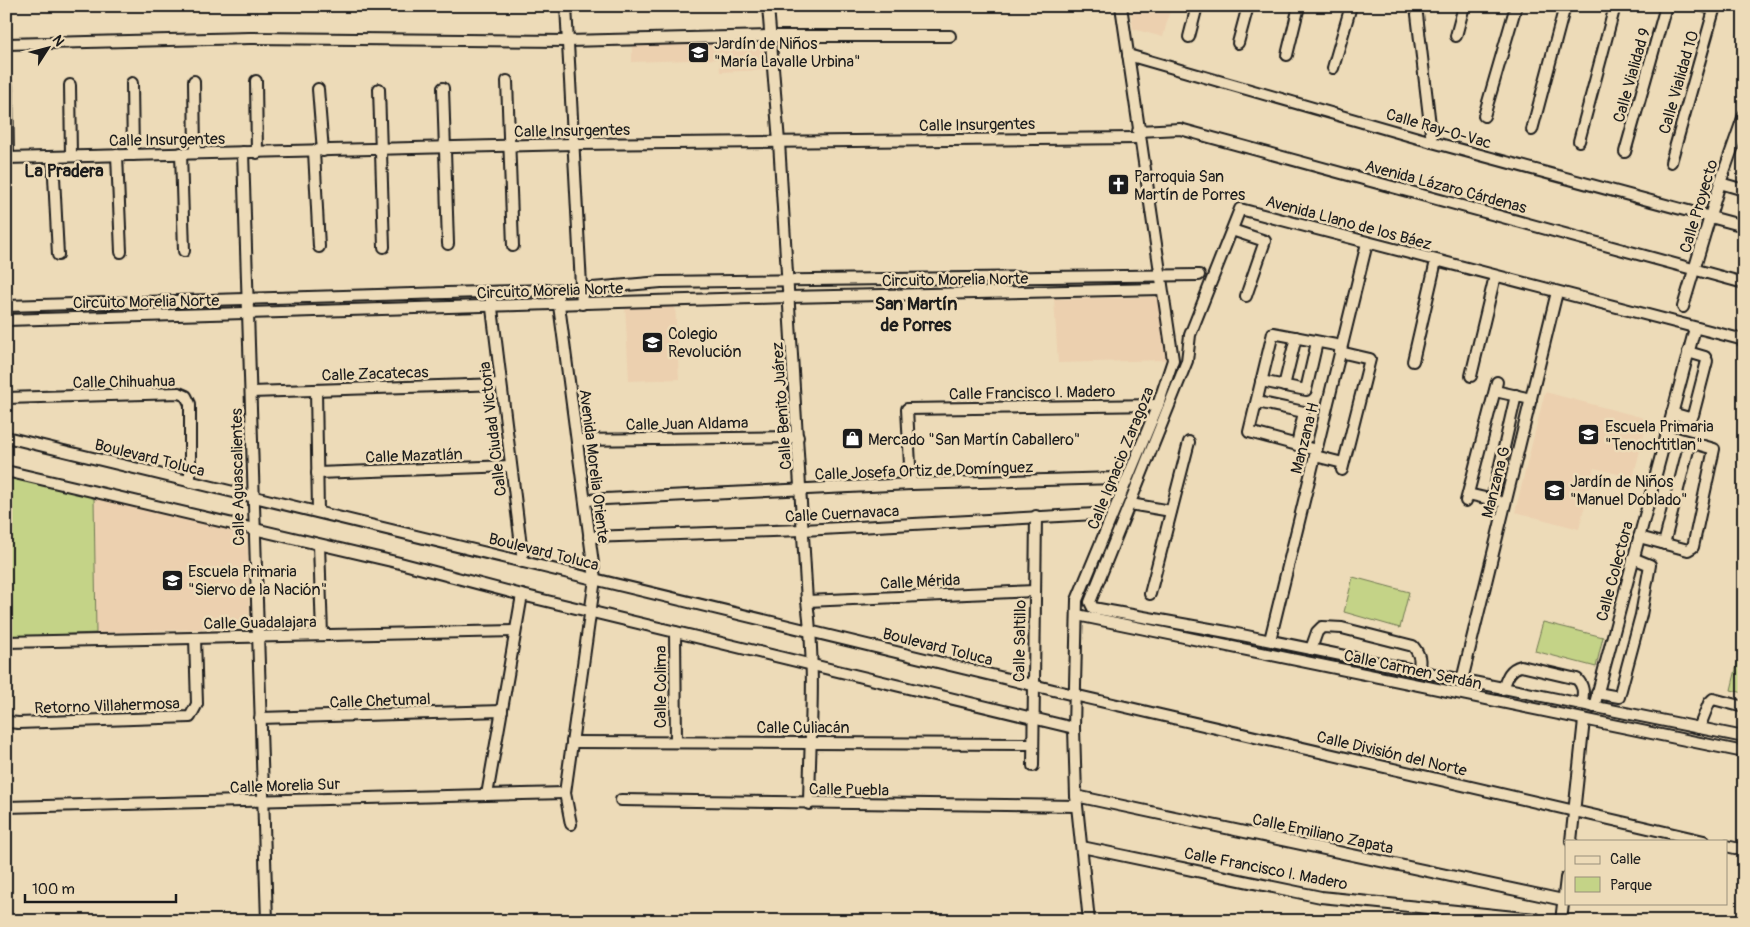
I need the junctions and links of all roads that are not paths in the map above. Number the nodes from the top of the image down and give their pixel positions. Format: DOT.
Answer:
graph roads {
  1 [pos="566,6"];
  2 [pos="768,6"];
  3 [pos="1121,6"];
  4 [pos="1197,6"];
  5 [pos="1248,6"];
  6 [pos="1299,6"];
  7 [pos="1351,6"];
  8 [pos="1416,6"];
  9 [pos="1464,6"];
  10 [pos="1516,6"];
  11 [pos="1565,6"];
  12 [pos="1615,6"];
  13 [pos="1666,6"];
  14 [pos="1703,6"];
  15 [pos="1717,8"];
  16 [pos="770,36"];
  17 [pos="950,36"];
  18 [pos="1456,36"];
  19 [pos="1189,37"];
  20 [pos="568,41"];
  21 [pos="1238,42"];
  22 [pos="6,44"];
  23 [pos="1128,55"];
  24 [pos="1287,55"];
  25 [pos="1333,68"];
  26 [pos="194,81"];
  27 [pos="256,81"];
  28 [pos="507,81"];
  29 [pos="132,83"];
  30 [pos="7,85"];
  31 [pos="70,85"];
  32 [pos="443,88"];
  33 [pos="318,89"];
  34 [pos="380,89"];
  35 [pos="1744,115"];
  36 [pos="1484,116"];
  37 [pos="1532,130"];
  38 [pos="1139,134"];
  39 [pos="1579,141"];
  40 [pos="779,142"];
  41 [pos="1432,142"];
  42 [pos="574,144"];
  43 [pos="510,146"];
  44 [pos="444,148"];
  45 [pos="381,149"];
  46 [pos="319,151"];
  47 [pos="243,152"];
  48 [pos="1625,152"];
  49 [pos="181,153"];
  50 [pos="194,153"];
  51 [pos="257,153"];
  52 [pos="117,155"];
  53 [pos="133,155"];
  54 [pos="71,156"];
  55 [pos="53,157"];
  56 [pos="7,158"];
  57 [pos="1671,162"];
  58 [pos="1720,184"];
  59 [pos="1744,190"];
  60 [pos="1710,217"];
  61 [pos="1744,226"];
  62 [pos="1232,230"];
  63 [pos="1367,243"];
  64 [pos="448,244"];
  65 [pos="513,246"];
  66 [pos="318,247"];
  67 [pos="384,247"];
  68 [pos="184,251"];
  69 [pos="121,252"];
  70 [pos="58,255"];
  71 [pos="1436,261"];
  72 [pos="1694,269"];
  73 [pos="1199,275"];
  74 [pos="1159,276"];
  75 [pos="1495,276"];
  76 [pos="1095,277"];
  77 [pos="787,280"];
  78 [pos="1744,283"];
  79 [pos="581,289"];
  80 [pos="558,290"];
  81 [pos="1161,290"];
  82 [pos="1096,291"];
  83 [pos="490,292"];
  84 [pos="1557,292"];
  85 [pos="1246,296"];
  86 [pos="788,297"];
  87 [pos="248,300"];
  88 [pos="582,304"];
  89 [pos="560,305"];
  90 [pos="6,306"];
  91 [pos="492,307"];
  92 [pos="1683,307"];
  93 [pos="248,314"];
  94 [pos="6,320"];
  95 [pos="1695,328"];
  96 [pos="1296,337"];
  97 [pos="1744,340"];
  98 [pos="1317,342"];
  99 [pos="1341,349"];
  100 [pos="1688,352"];
  101 [pos="1413,361"];
  102 [pos="1471,376"];
  103 [pos="1261,381"];
  104 [pos="501,384"];
  105 [pos="1284,386"];
  106 [pos="316,390"];
  107 [pos="251,392"];
  108 [pos="1516,395"];
  109 [pos="6,398"];
  110 [pos="1531,399"];
  111 [pos="1257,402"];
  112 [pos="1158,405"];
  113 [pos="1672,414"];
  114 [pos="1666,435"];
  115 [pos="6,437"];
  116 [pos="798,437"];
  117 [pos="577,440"];
  118 [pos="1189,442"];
  119 [pos="1690,442"];
  120 [pos="1297,445"];
  121 [pos="1315,453"];
  122 [pos="511,466"];
  123 [pos="6,472"];
  124 [pos="317,473"];
  125 [pos="1116,478"];
  126 [pos="190,482"];
  127 [pos="910,484"];
  128 [pos="801,490"];
  129 [pos="252,497"];
  130 [pos="585,500"];
  131 [pos="1492,500"];
  132 [pos="1505,503"];
  133 [pos="1130,504"];
  134 [pos="1171,511"];
  135 [pos="318,512"];
  136 [pos="1096,514"];
  137 [pos="1036,516"];
  138 [pos="803,530"];
  139 [pos="253,531"];
  140 [pos="589,537"];
  141 [pos="1639,537"];
  142 [pos="1664,544"];
  143 [pos="319,545"];
  144 [pos="1633,558"];
  145 [pos="523,562"];
  146 [pos="595,579"];
  147 [pos="1035,591"];
  148 [pos="1150,594"];
  149 [pos="522,595"];
  150 [pos="807,601"];
  151 [pos="1090,602"];
  152 [pos="590,612"];
  153 [pos="1077,615"];
  154 [pos="811,630"];
  155 [pos="515,631"];
  156 [pos="675,632"];
  157 [pos="322,636"];
  158 [pos="257,637"];
  159 [pos="194,638"];
  160 [pos="1270,640"];
  161 [pos="6,642"];
  162 [pos="1311,649"];
  163 [pos="813,664"];
  164 [pos="1418,671"];
  165 [pos="1462,680"];
  166 [pos="1034,685"];
  167 [pos="1504,689"];
  168 [pos="1597,693"];
  169 [pos="1074,696"];
  170 [pos="1582,704"];
  171 [pos="1594,706"];
  172 [pos="1744,707"];
  173 [pos="502,711"];
  174 [pos="260,718"];
  175 [pos="1034,718"];
  176 [pos="6,719"];
  177 [pos="1584,720"];
  178 [pos="1074,728"];
  179 [pos="1699,728"];
  180 [pos="1744,737"];
  181 [pos="572,742"];
  182 [pos="676,742"];
  183 [pos="810,742"];
  184 [pos="1033,744"];
  185 [pos="1744,752"];
  186 [pos="1033,766"];
  187 [pos="564,793"];
  188 [pos="487,795"];
  189 [pos="621,800"];
  190 [pos="263,801"];
  191 [pos="1077,801"];
  192 [pos="809,804"];
  193 [pos="6,807"];
  194 [pos="1575,810"];
  195 [pos="571,824"];
  196 [pos="1571,840"];
  197 [pos="1700,840"];
  198 [pos="1728,846"];
  199 [pos="1082,847"];
  200 [pos="1744,850"];
  201 [pos="1565,885"];
  202 [pos="1563,900"];
  203 [pos="1535,919"];
  204 [pos="266,921"];
  205 [pos="1089,921"];
  206 [pos="1561,921"];
  1 -- 20 [label="street"];
  2 -- 16 [label="street, Calle Benito Juárez"];
  3 -- 23 [label="street, Calle Ignacio Zaragoza"];
  4 -- 19 [label="street"];
  5 -- 21 [label="street"];
  6 -- 24 [label="street"];
  7 -- 25 [label="street"];
  8 -- 41 [label="street"];
  9 -- 18 [label="street"];
  10 -- 36 [label="street"];
  11 -- 37 [label="street"];
  12 -- 39 [label="street"];
  13 -- 48 [label="street, Calle Vialidad 9"];
  14 -- 15 [label="street"];
  15 -- 57 [label="street, Calle Vialidad 10"];
  16 -- 17 [label="street"];
  16 -- 20 [label="street"];
  16 -- 40 [label="street, Calle Benito Juárez"];
  20 -- 22 [label="street"];
  20 -- 42 [label="street"];
  23 -- 38 [label="street, Calle Ignacio Zaragoza"];
  23 -- 41 [label="street, Calle Ray-O-Vac"];
  26 -- 50 [label="street"];
  27 -- 51 [label="street"];
  28 -- 43 [label="street"];
  29 -- 53 [label="street"];
  30 -- 56 [label="street"];
  31 -- 54 [label="street"];
  32 -- 44 [label="street"];
  33 -- 46 [label="street"];
  34 -- 45 [label="street"];
  35 -- 58 [label="street, Calle Proyecto"];
  38 -- 40 [label="street, Calle Insurgentes"];
  38 -- 72 [label="street, Avenida Lázaro Cárdenas"];
  38 -- 74 [label="street, Calle Ignacio Zaragoza"];
  40 -- 42 [label="street, Calle Insurgentes"];
  40 -- 77 [label="street, Calle Benito Juárez"];
  41 -- 60 [label="street, Calle Ray-O-Vac"];
  42 -- 43 [label="street, Calle Insurgentes"];
  42 -- 79 [label="street"];
  43 -- 44 [label="street, Calle Insurgentes"];
  43 -- 65 [label="street"];
  44 -- 45 [label="street, Calle Insurgentes"];
  44 -- 64 [label="street"];
  45 -- 46 [label="street, Calle Insurgentes"];
  45 -- 67 [label="street"];
  46 -- 51 [label="street, Calle Insurgentes"];
  46 -- 66 [label="street"];
  47 -- 50 [label="street, Calle Insurgentes"];
  47 -- 51 [label="street, Calle Insurgentes"];
  47 -- 87 [label="street, Calle Aguascalientes"];
  49 -- 50 [label="street, Calle Insurgentes"];
  49 -- 53 [label="street, Calle Insurgentes"];
  49 -- 68 [label="street"];
  52 -- 53 [label="street, Calle Insurgentes"];
  52 -- 54 [label="street, Calle Insurgentes"];
  52 -- 69 [label="street"];
  54 -- 55 [label="street, Calle Insurgentes"];
  55 -- 56 [label="street, Calle Insurgentes"];
  55 -- 70 [label="street"];
  58 -- 59 [label="street"];
  58 -- 60 [label="street, Calle Proyecto"];
  60 -- 61 [label="street, Calle Ray-O-Vac"];
  60 -- 72 [label="street, Calle Proyecto"];
  62 -- 63 [label="street, Avenida Llano de los Báez"];
  62 -- 85 [label="street"];
  62 -- 133 [label="street, Avenida Llano de los Báez"];
  63 -- 71 [label="street, Avenida Llano de los Báez"];
  63 -- 99 [label="street, Manzana H"];
  71 -- 75 [label="street, Avenida Llano de los Báez"];
  71 -- 101 [label="street"];
  72 -- 78 [label="street, Avenida Lázaro Cárdenas"];
  72 -- 92 [label="street, Calle Proyecto"];
  73 -- 74 [label="street, Circuito Morelia Norte"];
  74 -- 76 [label="street, Circuito Morelia Norte"];
  74 -- 81 [label="street, Calle Ignacio Zaragoza"];
  75 -- 84 [label="street, Avenida Llano de los Báez"];
  75 -- 102 [label="street"];
  76 -- 77 [label="street, Circuito Morelia Norte"];
  76 -- 82 [label="street"];
  77 -- 79 [label="street, Circuito Morelia Norte"];
  77 -- 86 [label="street, Calle Benito Juárez"];
  79 -- 80 [label="street, Circuito Morelia Norte"];
  79 -- 88 [label="street"];
  80 -- 83 [label="street, Circuito Morelia Norte"];
  80 -- 89 [label="street, Avenida Morelia Oriente"];
  81 -- 82 [label="street, Circuito Morelia Norte"];
  81 -- 112 [label="street, Calle Ignacio Zaragoza"];
  82 -- 86 [label="street, Circuito Morelia Norte"];
  83 -- 87 [label="street, Circuito Morelia Norte"];
  83 -- 91 [label="street, Calle Ciudad Victoria"];
  84 -- 95 [label="street, Avenida Llano de los Báez"];
  84 -- 110 [label="street, Manzana G"];
  86 -- 88 [label="street, Circuito Morelia Norte"];
  86 -- 116 [label="street, Calle Benito Juárez"];
  87 -- 90 [label="street, Circuito Morelia Norte"];
  87 -- 93 [label="street, Calle Aguascalientes"];
  88 -- 89 [label="street, Circuito Morelia Norte"];
  89 -- 91 [label="street, Circuito Morelia Norte"];
  89 -- 117 [label="street, Avenida Morelia Oriente"];
  91 -- 93 [label="street, Circuito Morelia Norte"];
  91 -- 104 [label="street, Calle Ciudad Victoria"];
  93 -- 94 [label="street, Circuito Morelia Norte"];
  93 -- 107 [label="street, Calle Aguascalientes"];
  95 -- 97 [label="street, Avenida Llano de los Báez"];
  95 -- 100 [label="street, Calle Colectora"];
  96 -- 98 [label="street"];
  96 -- 103 [label="street"];
  96 -- 105 [label="street"];
  98 -- 99 [label="street"];
  98 -- 105 [label="street"];
  99 -- 121 [label="street, Manzana H"];
  99 -- 121 [label="street"];
  100 -- 113 [label="street, Calle Colectora"];
  100 -- 113 [label="street"];
  103 -- 105 [label="street"];
  103 -- 111 [label="street"];
  104 -- 106 [label="street, Calle Zacatecas"];
  104 -- 122 [label="street, Calle Ciudad Victoria"];
  106 -- 107 [label="street, Calle Zacatecas"];
  106 -- 124 [label="street"];
  107 -- 129 [label="street, Calle Aguascalientes"];
  108 -- 110 [label="street"];
  108 -- 131 [label="street"];
  108 -- 131 [label="street"];
  109 -- 126 [label="street, Calle Chihuahua"];
  110 -- 132 [label="street, Manzana G"];
  111 -- 120 [label="street"];
  111 -- 120 [label="street"];
  112 -- 127 [label="street, Calle Francisco I. Madero"];
  112 -- 153 [label="street, Calle Ignacio Zaragoza"];
  113 -- 114 [label="street, Calle Colectora"];
  114 -- 119 [label="street"];
  114 -- 141 [label="street, Calle Colectora"];
  115 -- 126 [label="street, Boulevard Toluca"];
  116 -- 117 [label="street, Calle Juan Aldama"];
  116 -- 128 [label="street, Calle Benito Juárez"];
  117 -- 130 [label="street, Avenida Morelia Oriente"];
  118 -- 134 [label="street"];
  119 -- 142 [label="street"];
  119 -- 142 [label="street"];
  120 -- 121 [label="street"];
  121 -- 160 [label="street, Manzana H"];
  122 -- 124 [label="street, Calle Mazatlán"];
  122 -- 145 [label="street, Calle Ciudad Victoria"];
  123 -- 139 [label="street"];
  124 -- 135 [label="street"];
  125 -- 127 [label="street, Calle Josefa Ortiz de Domínguez"];
  126 -- 129 [label="street, Boulevard Toluca"];
  127 -- 128 [label="street, Calle Josefa Ortiz de Domínguez"];
  128 -- 130 [label="street, Calle Josefa Ortiz de Domínguez"];
  128 -- 138 [label="street, Calle Benito Juárez"];
  129 -- 135 [label="street, Boulevard Toluca"];
  129 -- 139 [label="street, Calle Aguascalientes"];
  130 -- 140 [label="street, Avenida Morelia Oriente"];
  131 -- 132 [label="street"];
  132 -- 165 [label="street, Manzana G"];
  133 -- 134 [label="street"];
  133 -- 151 [label="street, Avenida Llano de los Báez"];
  134 -- 148 [label="street"];
  135 -- 145 [label="street, Boulevard Toluca"];
  136 -- 137 [label="street, Calle Cuernavaca"];
  137 -- 138 [label="street, Calle Cuernavaca"];
  137 -- 147 [label="street, Calle Saltillo"];
  138 -- 140 [label="street, Calle Cuernavaca"];
  138 -- 150 [label="street, Calle Benito Juárez"];
  139 -- 143 [label="street"];
  139 -- 158 [label="street, Calle Aguascalientes"];
  140 -- 146 [label="street, Avenida Morelia Oriente"];
  141 -- 142 [label="street"];
  141 -- 144 [label="street, Calle Colectora"];
  143 -- 149 [label="street"];
  143 -- 157 [label="street"];
  144 -- 168 [label="street, Calle Colectora"];
  144 -- 168 [label="street"];
  145 -- 146 [label="street, Boulevard Toluca"];
  146 -- 152 [label="street, Avenida Morelia Oriente"];
  146 -- 154 [label="street, Boulevard Toluca"];
  147 -- 150 [label="street, Calle Mérida"];
  147 -- 166 [label="street, Calle Saltillo"];
  149 -- 152 [label="street"];
  149 -- 155 [label="street"];
  150 -- 154 [label="street, Calle Benito Juárez"];
  151 -- 160 [label="street, Calle Carmen Serdán"];
  152 -- 156 [label="street"];
  152 -- 181 [label="street, Avenida Morelia Oriente"];
  153 -- 169 [label="street, Calle Ignacio Zaragoza"];
  153 -- 177 [label="street, Calle Carmen Serdán"];
  154 -- 163 [label="street, Calle Benito Juárez"];
  154 -- 166 [label="street, Boulevard Toluca"];
  155 -- 157 [label="street, Calle Guadalajara"];
  155 -- 173 [label="street"];
  156 -- 163 [label="street"];
  156 -- 182 [label="street, Calle Colima"];
  157 -- 158 [label="street, Calle Guadalajara"];
  158 -- 159 [label="street, Calle Guadalajara"];
  158 -- 174 [label="street, Calle Aguascalientes"];
  159 -- 161 [label="street, Calle Guadalajara"];
  159 -- 176 [label="street, Retorno Villahermosa"];
  160 -- 162 [label="street, Calle Carmen Serdán"];
  162 -- 164 [label="street, Calle Carmen Serdán"];
  162 -- 164 [label="street"];
  163 -- 175 [label="street"];
  163 -- 183 [label="street, Calle Benito Juárez"];
  164 -- 165 [label="street, Calle Carmen Serdán"];
  165 -- 167 [label="street, Calle Carmen Serdán"];
  166 -- 169 [label="street, Boulevard Toluca"];
  166 -- 175 [label="street, Calle Saltillo"];
  167 -- 170 [label="street, Calle Carmen Serdán"];
  167 -- 170 [label="street"];
  168 -- 171 [label="street, Calle Colectora"];
  169 -- 178 [label="street, Calle Ignacio Zaragoza"];
  169 -- 194 [label="street, Calle División del Norte"];
  170 -- 171 [label="street, Calle Carmen Serdán"];
  171 -- 179 [label="street, Calle Carmen Serdán"];
  172 -- 179 [label="street"];
  173 -- 174 [label="street, Calle Chetumal"];
  173 -- 188 [label="street"];
  174 -- 190 [label="street, Calle Aguascalientes"];
  175 -- 178 [label="street"];
  175 -- 184 [label="street, Calle Saltillo"];
  177 -- 185 [label="street, Calle Carmen Serdán"];
  177 -- 194 [label="street"];
  178 -- 191 [label="street, Calle Ignacio Zaragoza"];
  179 -- 180 [label="street, Calle Carmen Serdán"];
  181 -- 182 [label="street, Calle Culiacán"];
  181 -- 187 [label="street, Avenida Morelia Oriente"];
  182 -- 183 [label="street, Calle Culiacán"];
  183 -- 184 [label="street, Calle Culiacán"];
  183 -- 192 [label="street, Calle Benito Juárez"];
  184 -- 186 [label="street, Calle Saltillo"];
  187 -- 188 [label="street, Calle Morelia Sur"];
  187 -- 195 [label="street, Avenida Morelia Oriente"];
  188 -- 190 [label="street, Calle Morelia Sur"];
  189 -- 192 [label="street, Calle Puebla"];
  190 -- 193 [label="street, Calle Morelia Sur"];
  190 -- 204 [label="street, Calle Aguascalientes"];
  191 -- 192 [label="street, Calle Puebla"];
  191 -- 199 [label="street, Calle Ignacio Zaragoza"];
  191 -- 202 [label="street, Calle Emiliano Zapata"];
  194 -- 196 [label="street"];
  194 -- 197 [label="street, Calle División del Norte"];
  198 -- 200 [label="street"];
  199 -- 203 [label="street, Calle Francisco I. Madero"];
  199 -- 205 [label="street, Calle Ignacio Zaragoza"];
  201 -- 202 [label="street"];
  202 -- 206 [label="street"];
}
